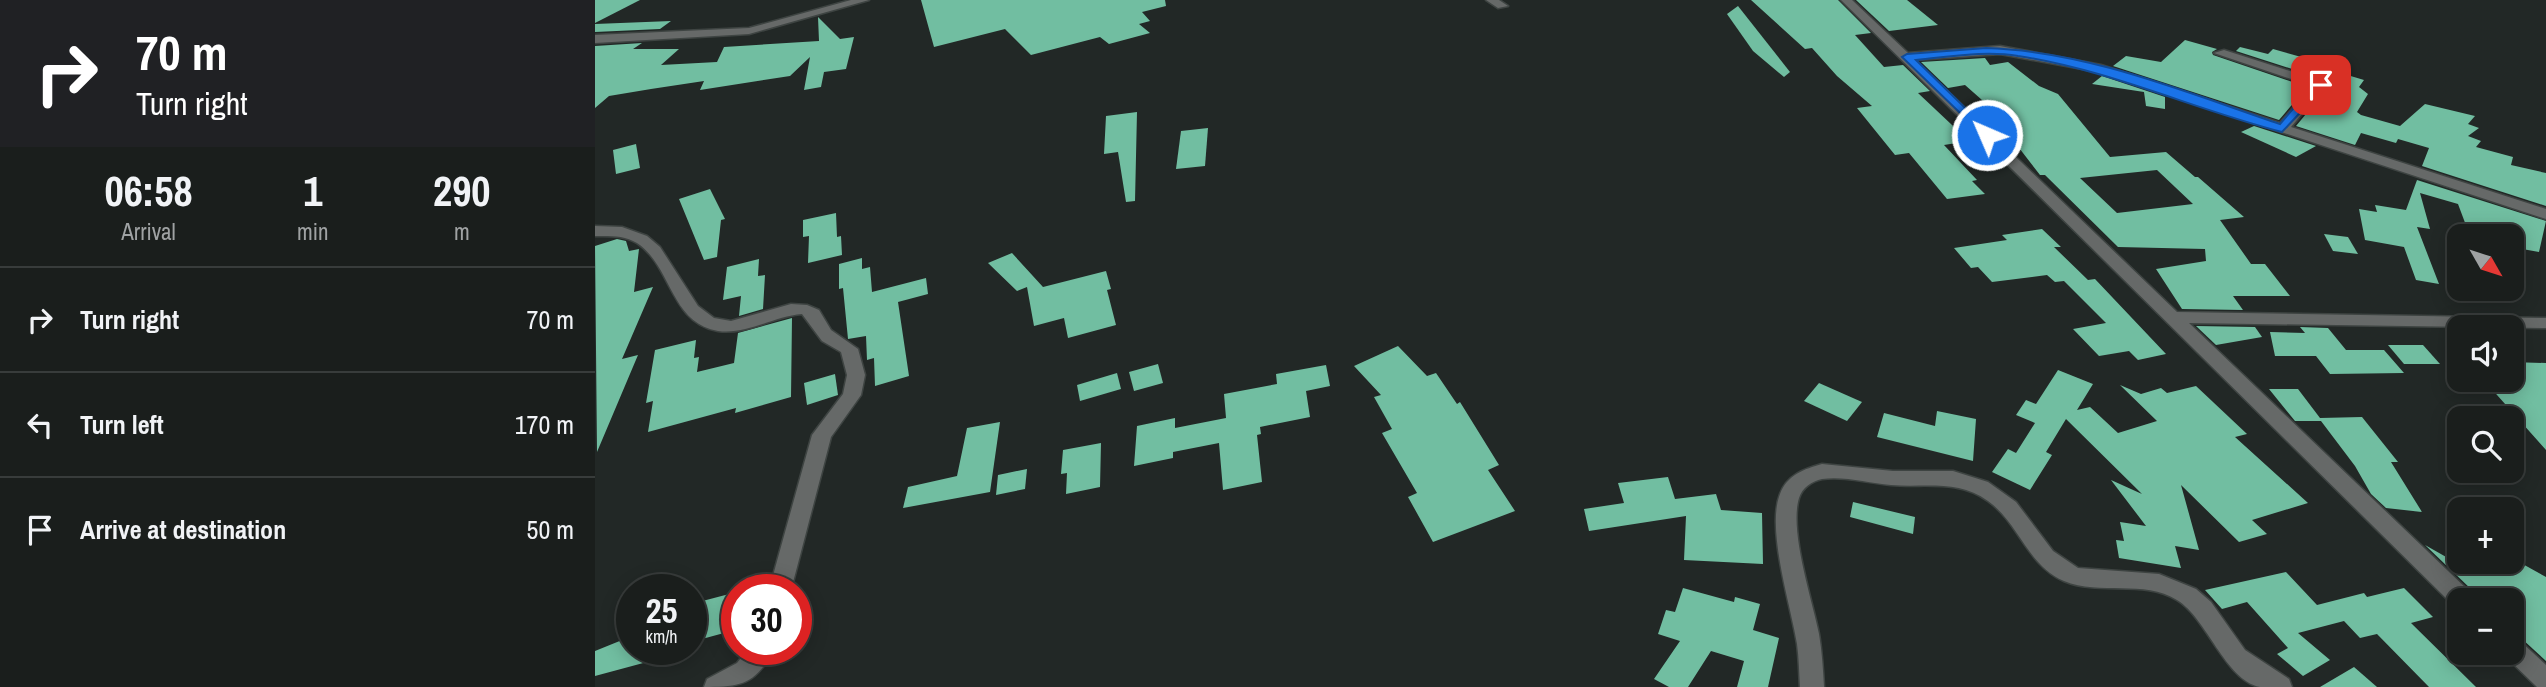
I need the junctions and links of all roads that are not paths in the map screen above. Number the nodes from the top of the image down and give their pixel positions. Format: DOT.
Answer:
graph roads {
  1 [pos="864,0"];
  2 [pos="1846,0"];
  3 [pos="595,39"];
  4 [pos="2220,53"];
  5 [pos="1907,57"];
  6 [pos="2282,129"];
  7 [pos="2546,214"];
  8 [pos="595,231"];
  9 [pos="2170,317"];
  10 [pos="2546,323"];
  11 [pos="785,574"];
  12 [pos="2451,588"];
  13 [pos="2524,659"];
  14 [pos="749,665"];
  15 [pos="2546,680"];
  16 [pos="716,687"];
  17 [pos="1812,687"];
  18 [pos="2280,687"];
  1 -- 3 [label="street"];
  2 -- 5 [label="street"];
  4 -- 6 [label="street"];
  5 -- 6 [label="street"];
  5 -- 9 [label="street"];
  6 -- 7 [label="street"];
  8 -- 11 [label="street"];
  9 -- 10 [label="street"];
  9 -- 12 [label="street"];
  13 -- 15 [label="street"];
  14 -- 16 [label="street"];
  17 -- 18 [label="street"];
}
